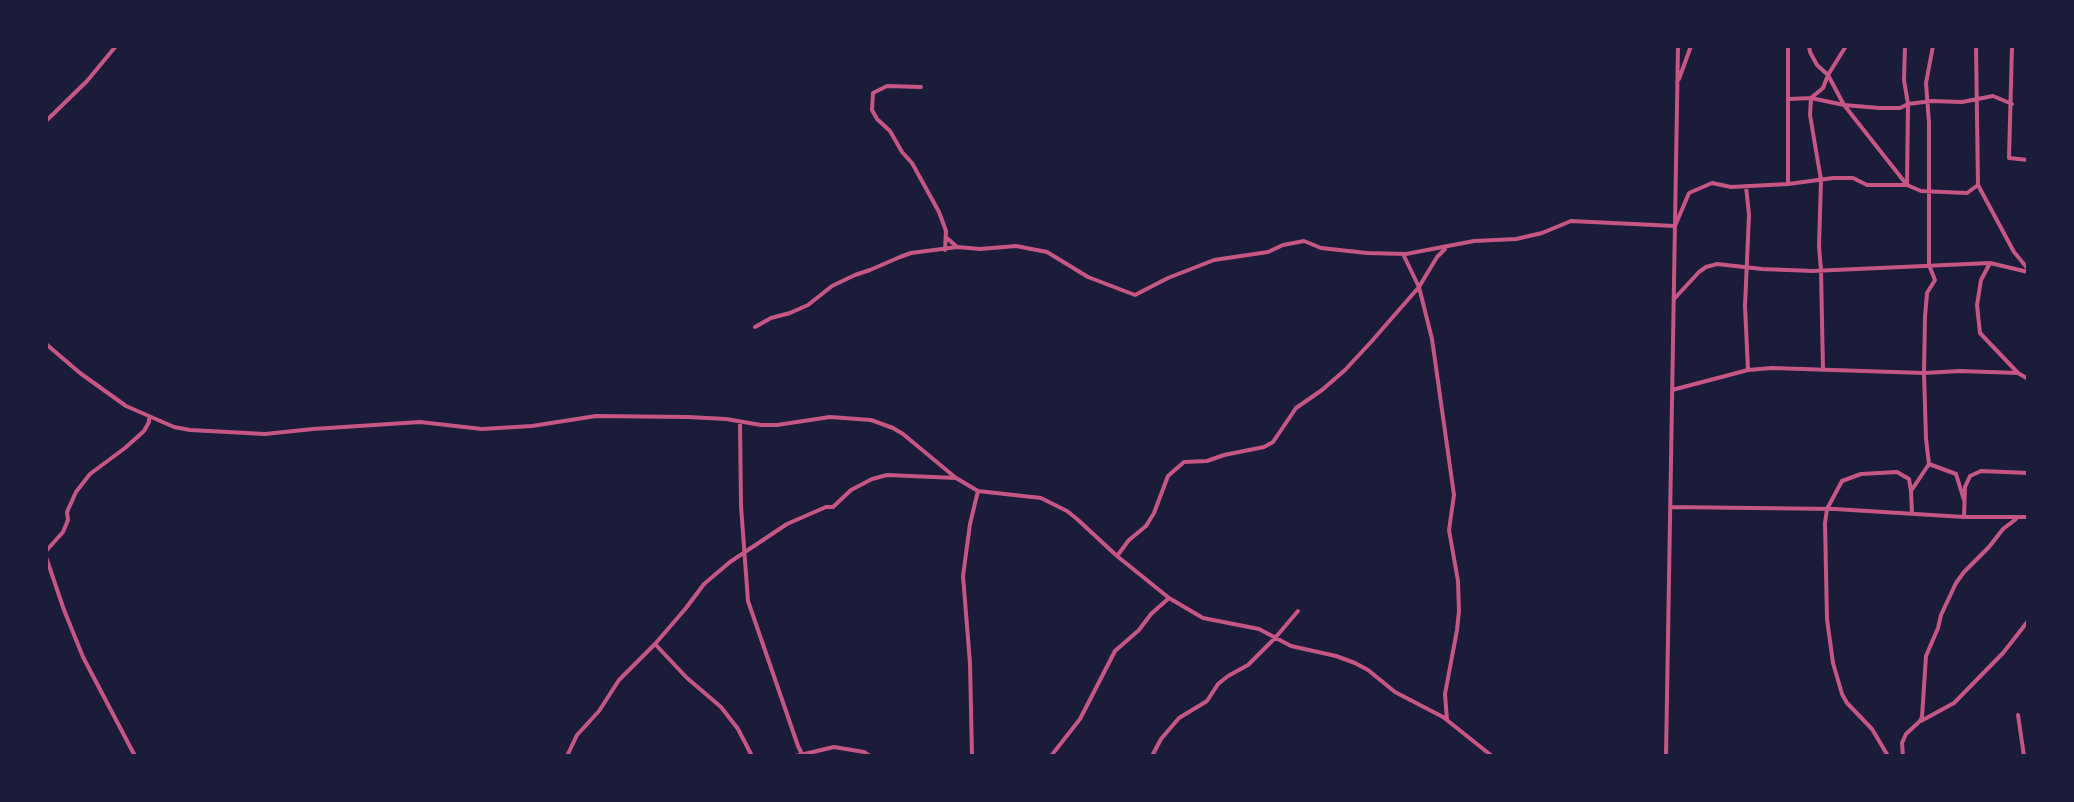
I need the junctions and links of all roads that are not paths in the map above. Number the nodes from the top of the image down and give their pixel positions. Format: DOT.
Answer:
graph roads {
  1 [pos="116,46"];
  2 [pos="1678,46"];
  3 [pos="1692,46"];
  4 [pos="1788,46"];
  5 [pos="1809,46"];
  6 [pos="1846,46"];
  7 [pos="1904,46"];
  8 [pos="1933,46"];
  9 [pos="1976,46"];
  10 [pos="2012,46"];
  11 [pos="1828,75"];
  12 [pos="1678,83"];
  13 [pos="921,87"];
  14 [pos="1811,98"];
  15 [pos="1788,99"];
  16 [pos="1977,99"];
  17 [pos="1926,102"];
  18 [pos="1908,104"];
  19 [pos="2012,104"];
  20 [pos="1844,105"];
  21 [pos="46,121"];
  22 [pos="2028,160"];
  23 [pos="1821,180"];
  24 [pos="1788,184"];
  25 [pos="1907,185"];
  26 [pos="1978,185"];
  27 [pos="1746,186"];
  28 [pos="1929,191"];
  29 [pos="1675,226"];
  30 [pos="947,238"];
  31 [pos="957,247"];
  32 [pos="1447,247"];
  33 [pos="945,250"];
  34 [pos="1403,254"];
  35 [pos="1990,262"];
  36 [pos="1929,265"];
  37 [pos="1748,267"];
  38 [pos="1822,270"];
  39 [pos="2028,271"];
  40 [pos="1419,287"];
  41 [pos="1674,299"];
  42 [pos="754,327"];
  43 [pos="46,344"];
  44 [pos="1748,370"];
  45 [pos="1823,370"];
  46 [pos="1924,373"];
  47 [pos="2018,373"];
  48 [pos="2028,379"];
  49 [pos="1672,390"];
  50 [pos="149,416"];
  51 [pos="740,422"];
  52 [pos="1929,464"];
  53 [pos="2028,473"];
  54 [pos="956,478"];
  55 [pos="978,491"];
  56 [pos="1911,491"];
  57 [pos="1964,500"];
  58 [pos="1670,506"];
  59 [pos="1827,509"];
  60 [pos="1912,514"];
  61 [pos="1964,517"];
  62 [pos="2028,517"];
  63 [pos="2022,518"];
  64 [pos="46,551"];
  65 [pos="745,554"];
  66 [pos="1116,556"];
  67 [pos="46,557"];
  68 [pos="1169,598"];
  69 [pos="1298,611"];
  70 [pos="2028,621"];
  71 [pos="1276,638"];
  72 [pos="655,644"];
  73 [pos="2018,715"];
  74 [pos="1447,720"];
  75 [pos="1920,721"];
  76 [pos="803,755"];
  77 [pos="135,756"];
  78 [pos="567,756"];
  79 [pos="752,756"];
  80 [pos="796,756"];
  81 [pos="870,756"];
  82 [pos="972,756"];
  83 [pos="1050,756"];
  84 [pos="1152,756"];
  85 [pos="1492,756"];
  86 [pos="1666,756"];
  87 [pos="1888,756"];
  88 [pos="1903,756"];
  89 [pos="2024,756"];
  1 -- 21 [label="street"];
  2 -- 12 [label="street"];
  3 -- 12 [label="street"];
  4 -- 15 [label="street"];
  5 -- 11 [label="street"];
  6 -- 11 [label="street"];
  7 -- 18 [label="street"];
  8 -- 17 [label="street"];
  9 -- 16 [label="street"];
  10 -- 19 [label="street"];
  11 -- 14 [label="street"];
  11 -- 20 [label="street"];
  12 -- 29 [label="street"];
  13 -- 30 [label="street"];
  14 -- 15 [label="street"];
  14 -- 20 [label="street"];
  14 -- 23 [label="street"];
  15 -- 24 [label="street"];
  16 -- 17 [label="street"];
  16 -- 19 [label="street"];
  16 -- 26 [label="street"];
  17 -- 18 [label="street"];
  17 -- 28 [label="street"];
  18 -- 20 [label="street"];
  18 -- 25 [label="street"];
  19 -- 22 [label="street"];
  20 -- 25 [label="street"];
  23 -- 24 [label="street"];
  23 -- 25 [label="street"];
  23 -- 38 [label="street"];
  24 -- 27 [label="street"];
  25 -- 28 [label="street"];
  26 -- 28 [label="street"];
  26 -- 39 [label="street"];
  27 -- 29 [label="street"];
  27 -- 37 [label="street"];
  28 -- 36 [label="street"];
  29 -- 32 [label="street"];
  29 -- 41 [label="street"];
  30 -- 31 [label="street"];
  30 -- 33 [label="street"];
  31 -- 33 [label="street"];
  31 -- 34 [label="street"];
  32 -- 34 [label="street"];
  32 -- 40 [label="street"];
  33 -- 42 [label="street"];
  34 -- 40 [label="street"];
  35 -- 36 [label="street"];
  35 -- 39 [label="street"];
  35 -- 47 [label="street"];
  36 -- 38 [label="street"];
  36 -- 46 [label="street"];
  37 -- 38 [label="street"];
  37 -- 41 [label="street"];
  37 -- 44 [label="street"];
  38 -- 45 [label="street"];
  40 -- 66 [label="street"];
  40 -- 74 [label="street"];
  41 -- 49 [label="street"];
  43 -- 50 [label="street"];
  44 -- 45 [label="street"];
  44 -- 49 [label="street"];
  45 -- 46 [label="street"];
  46 -- 47 [label="street"];
  46 -- 52 [label="street"];
  47 -- 48 [label="street"];
  49 -- 58 [label="street"];
  50 -- 51 [label="street"];
  50 -- 64 [label="street"];
  51 -- 54 [label="street"];
  51 -- 65 [label="street"];
  52 -- 56 [label="street"];
  52 -- 57 [label="street"];
  53 -- 57 [label="street"];
  54 -- 55 [label="street"];
  54 -- 65 [label="street"];
  55 -- 66 [label="street"];
  55 -- 82 [label="street"];
  56 -- 59 [label="street"];
  56 -- 60 [label="street"];
  57 -- 61 [label="street"];
  58 -- 59 [label="street"];
  58 -- 86 [label="street"];
  59 -- 60 [label="street"];
  59 -- 87 [label="street"];
  60 -- 61 [label="street"];
  61 -- 63 [label="street"];
  62 -- 63 [label="street"];
  63 -- 75 [label="street"];
  65 -- 72 [label="street"];
  65 -- 76 [label="street"];
  66 -- 68 [label="street"];
  67 -- 77 [label="street"];
  68 -- 71 [label="street"];
  68 -- 83 [label="street"];
  69 -- 71 [label="street"];
  70 -- 75 [label="street"];
  71 -- 74 [label="street"];
  71 -- 84 [label="street"];
  72 -- 78 [label="street"];
  72 -- 79 [label="street"];
  73 -- 89 [label="street"];
  74 -- 85 [label="street"];
  75 -- 88 [label="street"];
  76 -- 80 [label="street"];
  76 -- 81 [label="street"];
}
